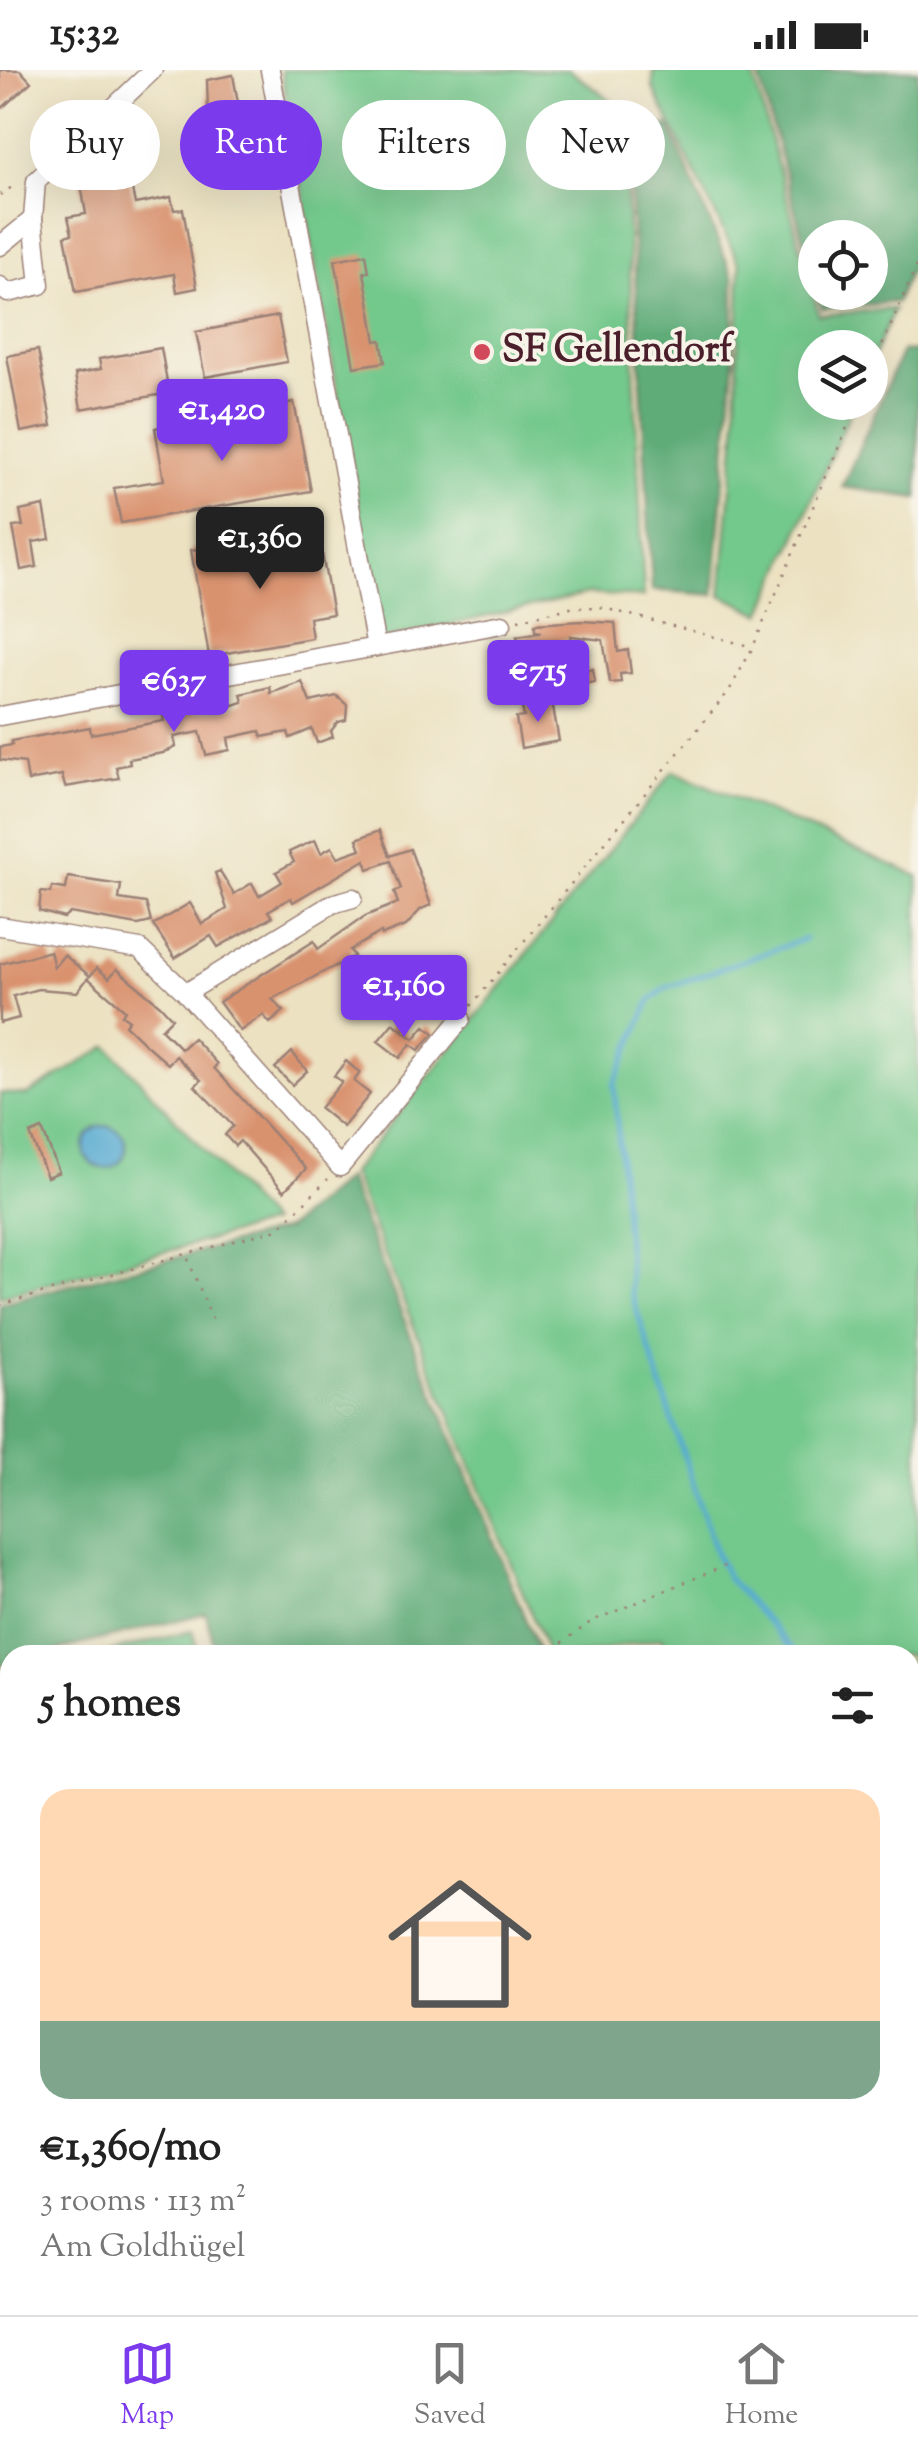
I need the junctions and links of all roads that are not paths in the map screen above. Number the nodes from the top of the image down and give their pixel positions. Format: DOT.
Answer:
graph roads {
  1 [pos="153,70"];
  2 [pos="270,70"];
  3 [pos="34,219"];
  4 [pos="0,246"];
  5 [pos="0,286"];
  6 [pos="502,624"];
  7 [pos="376,647"];
  8 [pos="0,716"];
  9 [pos="352,898"];
  10 [pos="0,926"];
  11 [pos="186,993"];
  12 [pos="461,1018"];
  1 -- 3 [label="street"];
  2 -- 7 [label="street"];
  3 -- 4 [label="street"];
  3 -- 5 [label="street"];
  6 -- 7 [label="street"];
  7 -- 8 [label="street"];
  9 -- 11 [label="street"];
  10 -- 11 [label="street"];
  11 -- 12 [label="street"];
}
